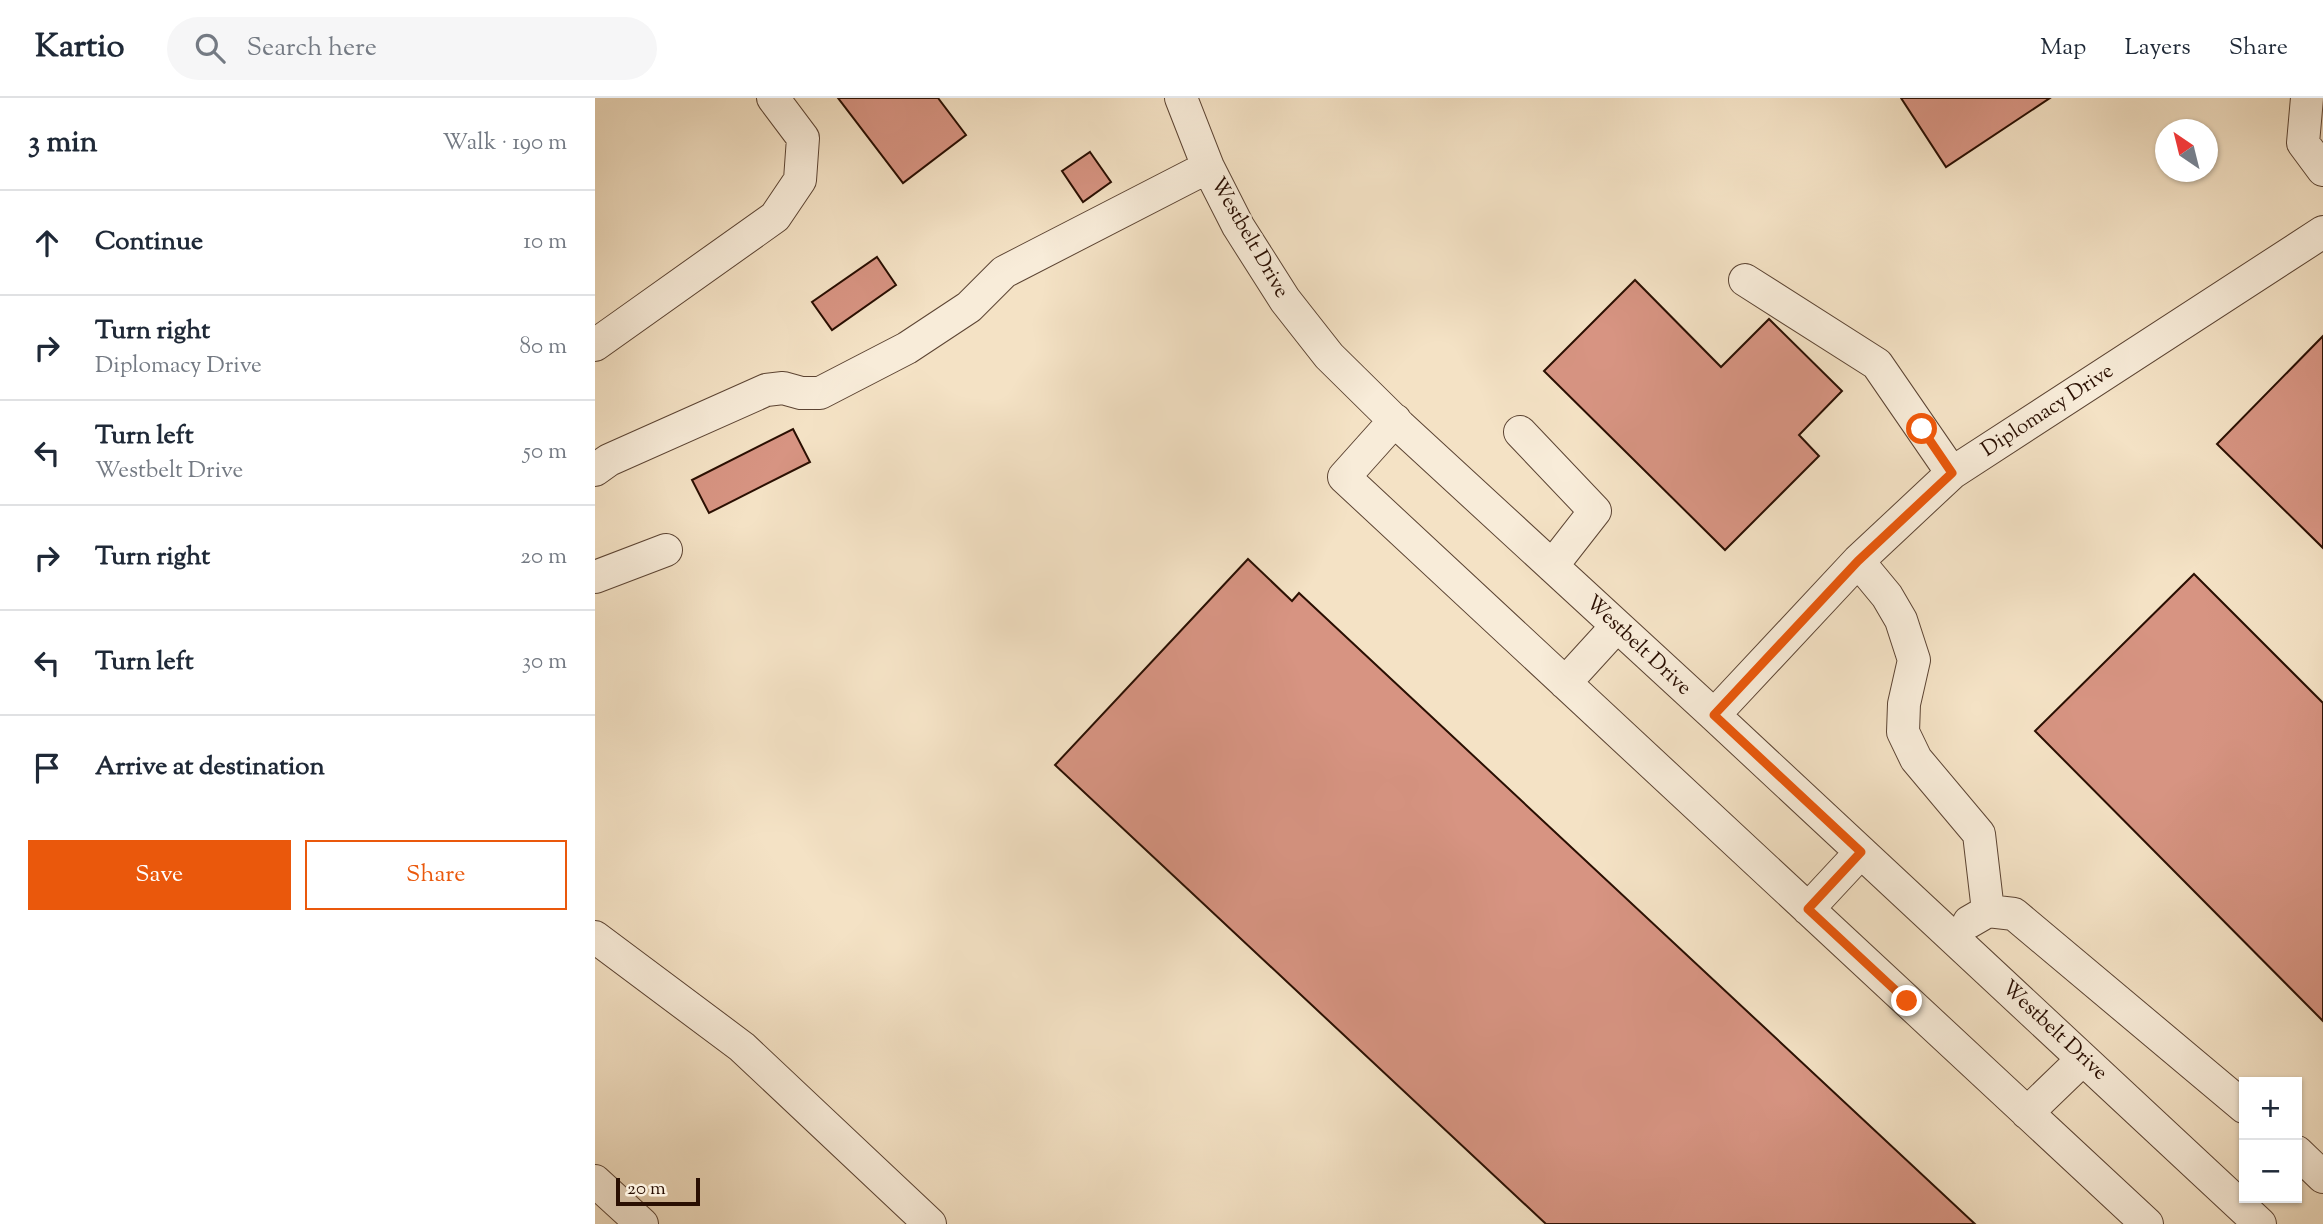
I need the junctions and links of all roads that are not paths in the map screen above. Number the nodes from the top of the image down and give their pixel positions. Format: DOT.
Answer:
graph roads {
  1 [pos="773,98"];
  2 [pos="1181,98"];
  3 [pos="2307,98"];
  4 [pos="1208,167"];
  5 [pos="2323,170"];
  6 [pos="2323,232"];
  7 [pos="1745,280"];
  8 [pos="595,345"];
  9 [pos="1395,421"];
  10 [pos="1520,432"];
  11 [pos="595,470"];
  12 [pos="1952,473"];
  13 [pos="666,550"];
  14 [pos="1858,561"];
  15 [pos="1552,566"];
  16 [pos="595,578"];
  17 [pos="1617,626"];
  18 [pos="1565,683"];
  19 [pos="1714,715"];
  20 [pos="1861,852"];
  21 [pos="1808,909"];
  22 [pos="1988,911"];
  23 [pos="1949,934"];
  24 [pos="595,937"];
  25 [pos="2083,1059"];
  26 [pos="2239,1103"];
  27 [pos="2027,1113"];
  28 [pos="2302,1157"];
  29 [pos="2323,1177"];
  30 [pos="597,1183"];
  31 [pos="606,1224"];
  32 [pos="642,1224"];
  33 [pos="930,1224"];
  34 [pos="2147,1224"];
  35 [pos="2260,1224"];
  1 -- 8 [label="street"];
  2 -- 4 [label="street, Westbelt Drive"];
  3 -- 5 [label="street"];
  4 -- 9 [label="street, Westbelt Drive"];
  4 -- 11 [label="street"];
  6 -- 12 [label="street, Diplomacy Drive"];
  7 -- 12 [label="street"];
  9 -- 15 [label="street, Westbelt Drive"];
  9 -- 18 [label="street"];
  10 -- 15 [label="street"];
  12 -- 14 [label="street, Diplomacy Drive"];
  13 -- 16 [label="street"];
  14 -- 19 [label="street, Diplomacy Drive"];
  14 -- 22 [label="street"];
  15 -- 17 [label="street, Westbelt Drive"];
  17 -- 18 [label="street"];
  17 -- 19 [label="street, Westbelt Drive"];
  18 -- 21 [label="street"];
  19 -- 20 [label="street, Westbelt Drive"];
  20 -- 21 [label="street"];
  20 -- 23 [label="street, Westbelt Drive"];
  21 -- 27 [label="street"];
  22 -- 23 [label="street"];
  22 -- 26 [label="street"];
  23 -- 25 [label="street, Westbelt Drive"];
  24 -- 33 [label="street"];
  25 -- 27 [label="street"];
  25 -- 35 [label="street, Westbelt Drive"];
  27 -- 34 [label="street"];
  28 -- 29 [label="street"];
  30 -- 31 [label="street"];
  30 -- 32 [label="street"];
}
